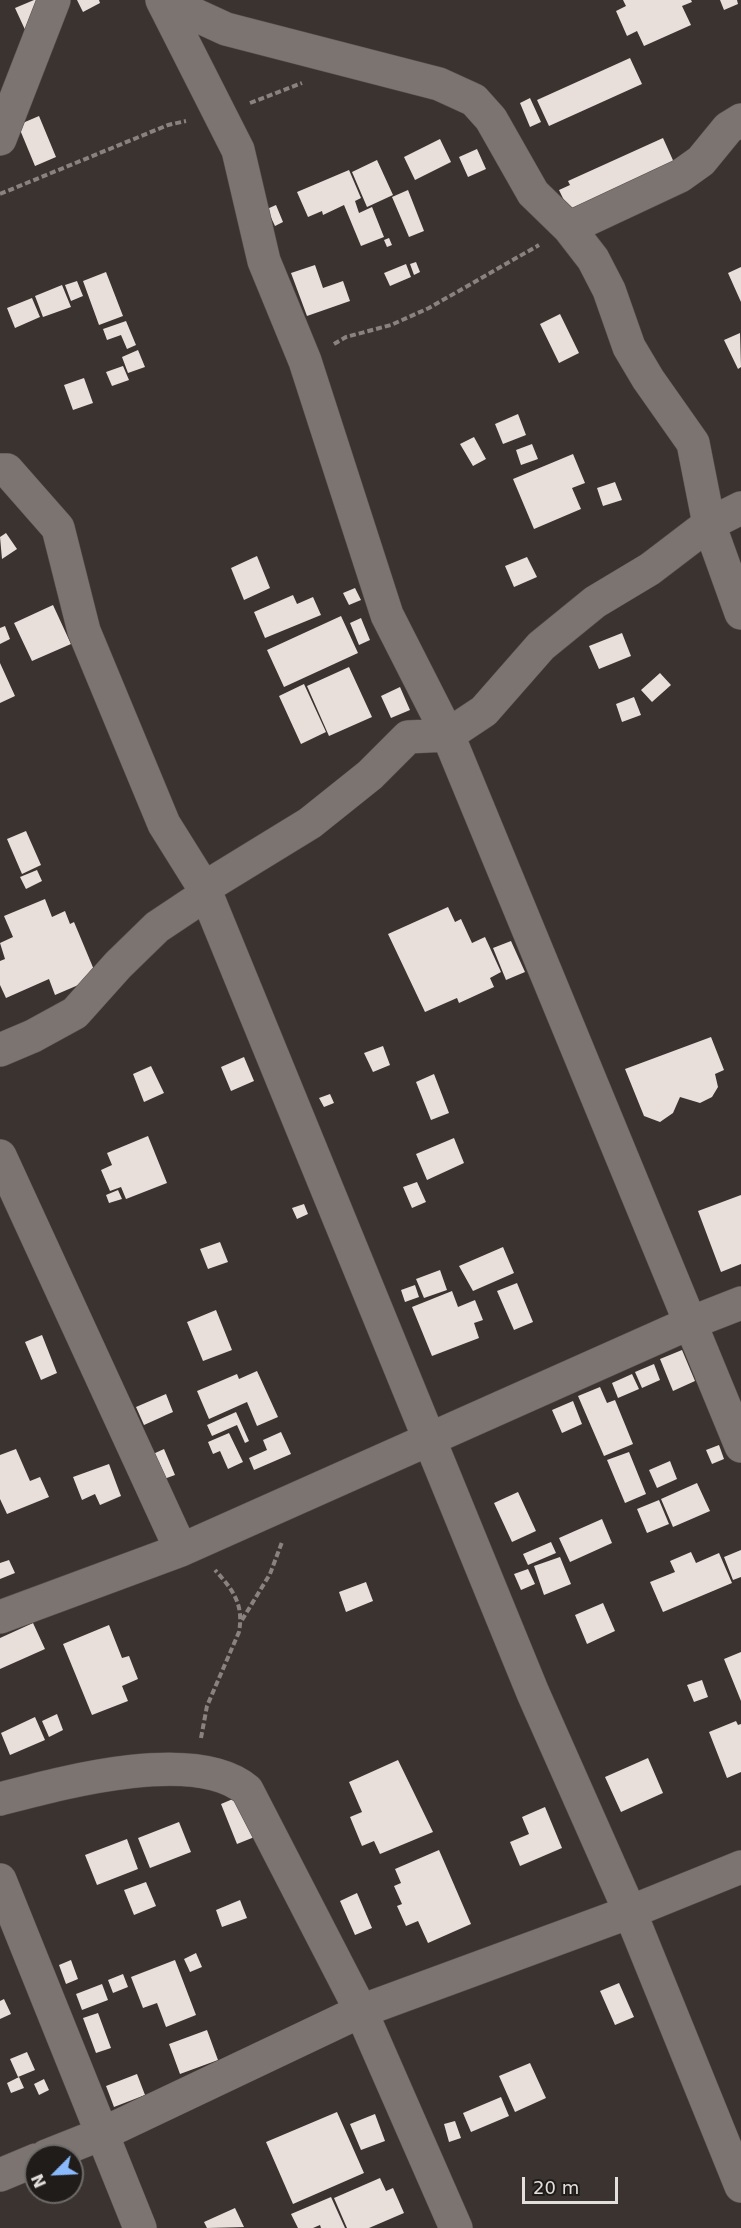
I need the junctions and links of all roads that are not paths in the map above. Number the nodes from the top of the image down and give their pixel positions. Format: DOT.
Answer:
graph roads {
  1 [pos="54,0"];
  2 [pos="162,0"];
  3 [pos="741,120"];
  4 [pos="0,139"];
  5 [pos="569,228"];
  6 [pos="0,470"];
  7 [pos="741,508"];
  8 [pos="709,525"];
  9 [pos="741,613"];
  10 [pos="448,735"];
  11 [pos="204,888"];
  12 [pos="0,1050"];
  13 [pos="0,1156"];
  14 [pos="741,1303"];
  15 [pos="690,1323"];
  16 [pos="429,1439"];
  17 [pos="741,1446"];
  18 [pos="187,1548"];
  19 [pos="0,1617"];
  20 [pos="0,1798"];
  21 [pos="741,1867"];
  22 [pos="0,1880"];
  23 [pos="630,1912"];
  24 [pos="361,2011"];
  25 [pos="104,2133"];
  26 [pos="76,2144"];
  27 [pos="24,2165"];
  28 [pos="0,2175"];
  29 [pos="741,2186"];
  30 [pos="140,2228"];
  31 [pos="456,2228"];
  1 -- 4 [label="street"];
  2 -- 5 [label="street"];
  2 -- 10 [label="street"];
  3 -- 5 [label="street"];
  5 -- 8 [label="street"];
  6 -- 11 [label="street"];
  7 -- 8 [label="street"];
  8 -- 9 [label="street"];
  8 -- 10 [label="street"];
  10 -- 11 [label="street"];
  10 -- 15 [label="street"];
  11 -- 12 [label="street"];
  11 -- 16 [label="street"];
  13 -- 18 [label="street"];
  14 -- 15 [label="street"];
  15 -- 16 [label="street"];
  15 -- 17 [label="street"];
  16 -- 18 [label="street"];
  16 -- 23 [label="street"];
  18 -- 19 [label="street"];
  20 -- 24 [label="street"];
  21 -- 23 [label="street"];
  22 -- 25 [label="street"];
  23 -- 24 [label="street"];
  23 -- 29 [label="street"];
  24 -- 25 [label="street"];
  24 -- 31 [label="street"];
  25 -- 26 [label="street"];
  25 -- 30 [label="street"];
  27 -- 28 [label="street"];
}
